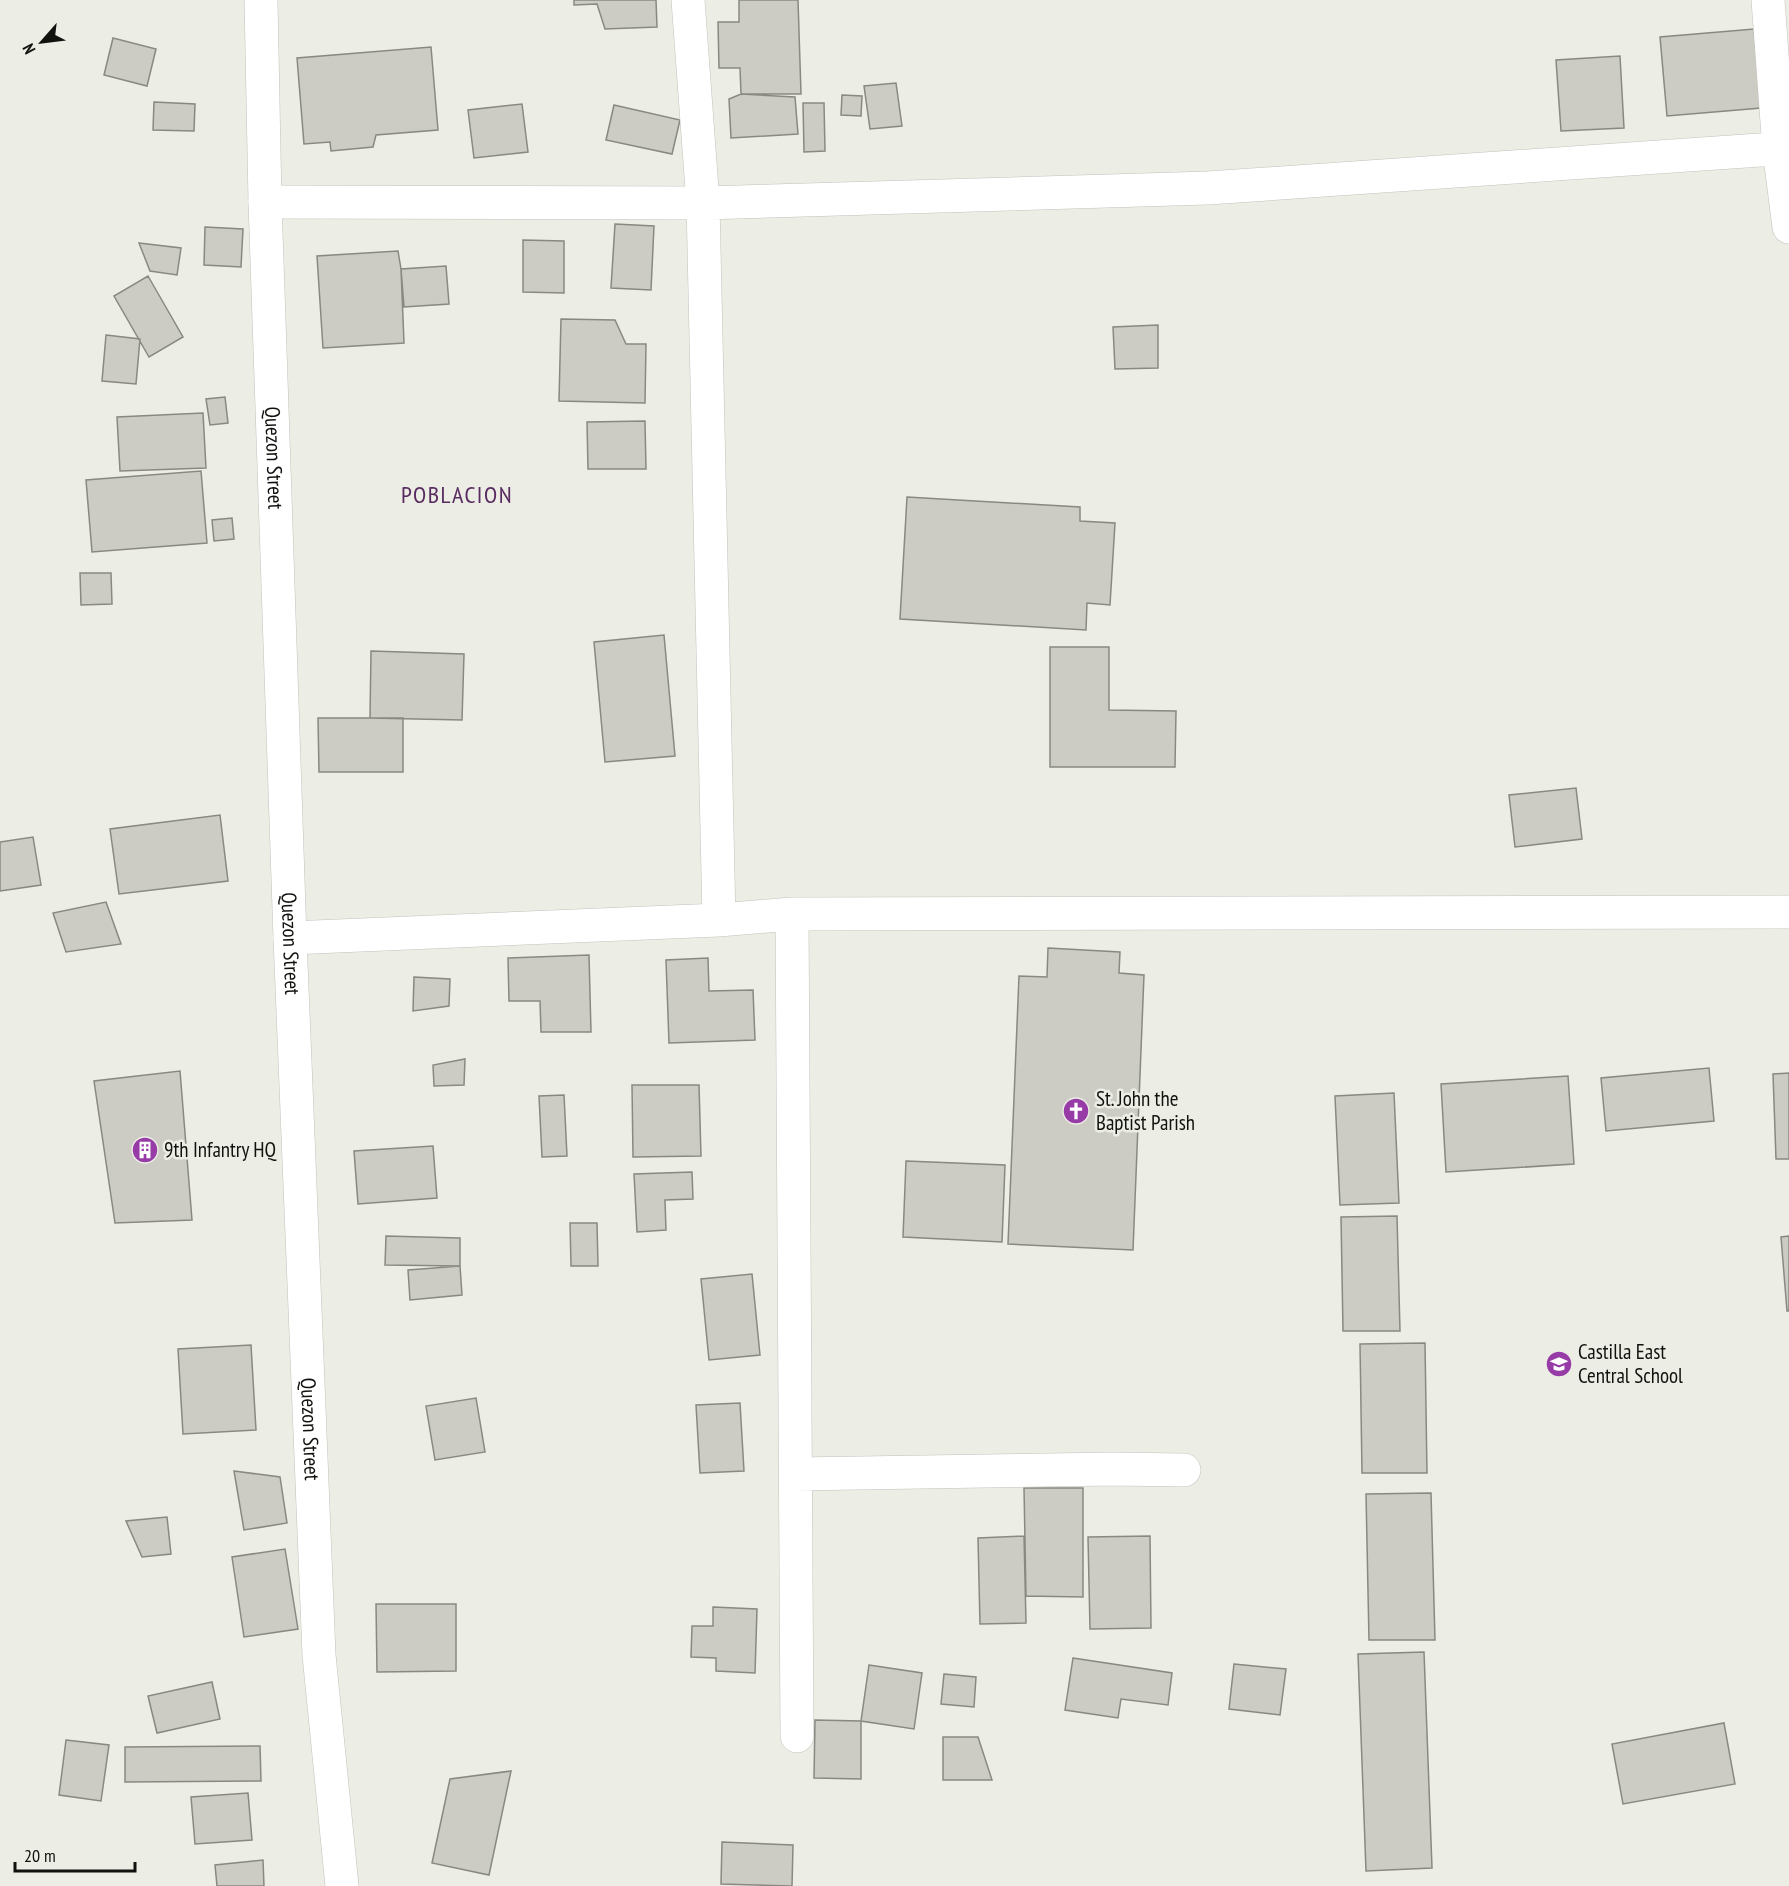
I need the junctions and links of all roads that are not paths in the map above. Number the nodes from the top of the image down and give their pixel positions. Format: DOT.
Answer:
graph roads {
  1 [pos="261,0"];
  2 [pos="688,0"];
  3 [pos="1768,0"];
  4 [pos="1784,148"];
  5 [pos="266,202"];
  6 [pos="703,202"];
  7 [pos="1789,227"];
  8 [pos="1789,912"];
  9 [pos="792,914"];
  10 [pos="719,920"];
  11 [pos="290,938"];
  12 [pos="1184,1470"];
  13 [pos="796,1474"];
  14 [pos="797,1736"];
  15 [pos="342,1886"];
  1 -- 5 [label="street, Quezon Street"];
  2 -- 6 [label="street"];
  3 -- 4 [label="street"];
  4 -- 6 [label="street"];
  4 -- 7 [label="street"];
  5 -- 6 [label="street"];
  5 -- 11 [label="street, Quezon Street"];
  6 -- 10 [label="street"];
  8 -- 9 [label="street"];
  9 -- 10 [label="street"];
  9 -- 13 [label="street"];
  10 -- 11 [label="street"];
  11 -- 15 [label="street, Quezon Street"];
  12 -- 13 [label="street"];
  13 -- 14 [label="street"];
}
